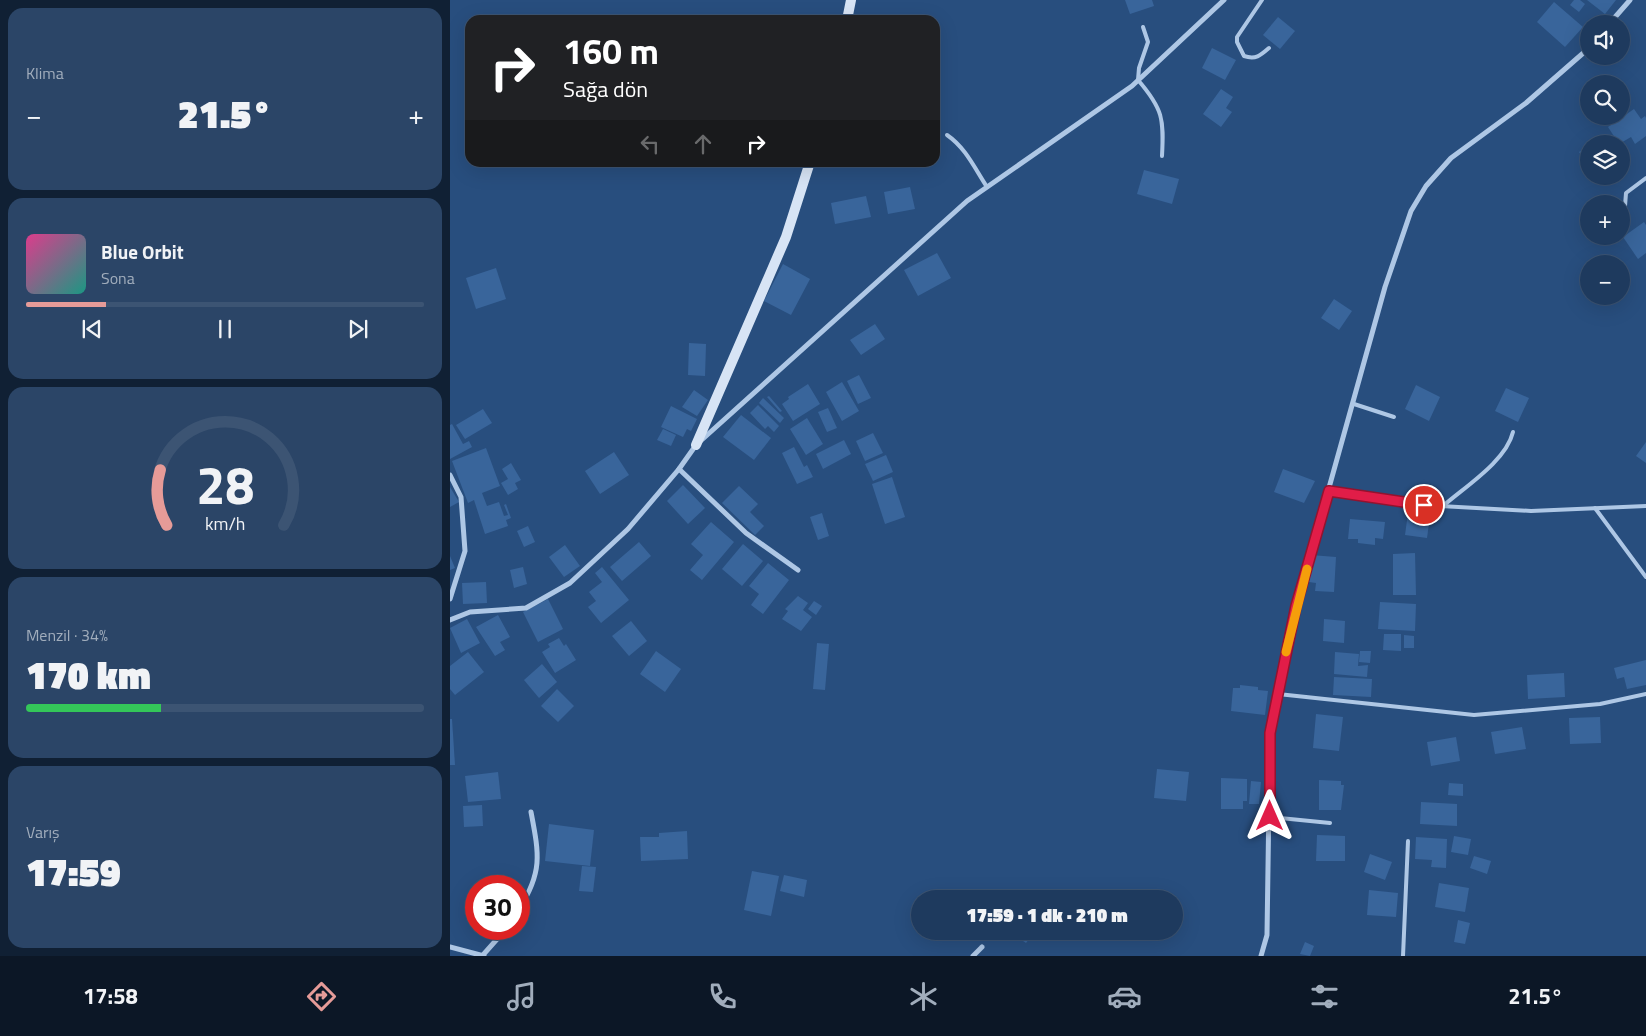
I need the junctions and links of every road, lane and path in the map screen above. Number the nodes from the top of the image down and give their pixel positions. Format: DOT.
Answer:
graph roads {
  1 [pos="850,0"];
  2 [pos="1224,0"];
  3 [pos="1262,0"];
  4 [pos="1630,0"];
  5 [pos="848,15"];
  6 [pos="1617,15"];
  7 [pos="1143,27"];
  8 [pos="1269,48"];
  9 [pos="1580,56"];
  10 [pos="1138,80"];
  11 [pos="947,135"];
  12 [pos="1162,156"];
  13 [pos="808,167"];
  14 [pos="1646,178"];
  15 [pos="987,188"];
  16 [pos="1626,195"];
  17 [pos="1354,404"];
  18 [pos="1394,417"];
  19 [pos="1513,432"];
  20 [pos="696,445"];
  21 [pos="679,470"];
  22 [pos="450,475"];
  23 [pos="1329,491"];
  24 [pos="1443,506"];
  25 [pos="1646,506"];
  26 [pos="1595,508"];
  27 [pos="798,570"];
  28 [pos="1646,577"];
  29 [pos="450,599"];
  30 [pos="450,620"];
  31 [pos="1278,694"];
  32 [pos="1646,694"];
  33 [pos="530,812"];
  34 [pos="1270,816"];
  35 [pos="1330,823"];
  36 [pos="1408,841"];
  37 [pos="530,892"];
  38 [pos="497,940"];
  39 [pos="450,947"];
  40 [pos="982,948"];
  41 [pos="484,956"];
  42 [pos="972,956"];
  43 [pos="1261,956"];
  44 [pos="1403,956"];
  1 -- 5 [label="street"];
  2 -- 10 [label="street"];
  3 -- 8 [label="lane"];
  4 -- 6 [label="street"];
  7 -- 10 [label="lane"];
  9 -- 17 [label="street"];
  10 -- 12 [label="lane"];
  10 -- 15 [label="street"];
  11 -- 15 [label="lane"];
  13 -- 20 [label="street"];
  14 -- 16 [label="lane"];
  15 -- 20 [label="street"];
  17 -- 18 [label="lane"];
  17 -- 23 [label="street"];
  19 -- 24 [label="lane"];
  20 -- 21 [label="street"];
  21 -- 27 [label="street"];
  21 -- 30 [label="street"];
  22 -- 29 [label="street"];
  23 -- 24 [label="lane"];
  23 -- 31 [label="street"];
  24 -- 26 [label="lane"];
  25 -- 26 [label="lane"];
  26 -- 28 [label="lane"];
  31 -- 32 [label="lane"];
  31 -- 34 [label="street"];
  33 -- 37 [label="street"];
  34 -- 35 [label="lane"];
  34 -- 43 [label="street"];
  36 -- 44 [label="lane"];
  38 -- 41 [label="street"];
  39 -- 41 [label="street"];
  40 -- 42 [label="street"];
}
